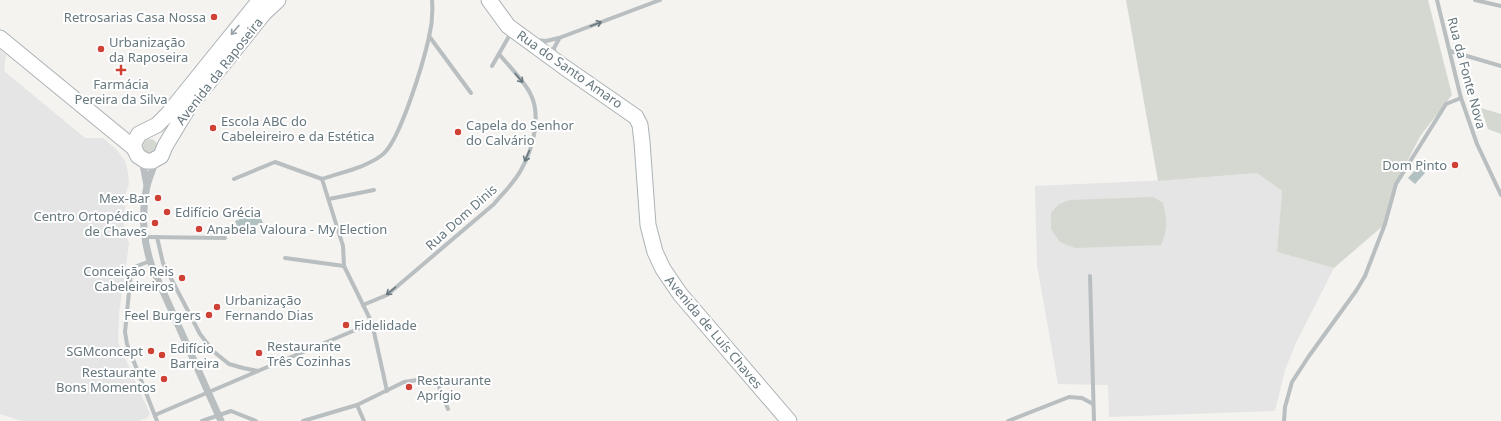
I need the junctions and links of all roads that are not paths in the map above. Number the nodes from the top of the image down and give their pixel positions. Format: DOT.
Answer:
graph roads {
  1 [pos="260,0"];
  2 [pos="278,0"];
  3 [pos="432,0"];
  4 [pos="489,0"];
  5 [pos="660,0"];
  6 [pos="1437,0"];
  7 [pos="1475,0"];
  8 [pos="1501,6"];
  9 [pos="518,33"];
  10 [pos="429,36"];
  11 [pos="0,38"];
  12 [pos="559,38"];
  13 [pos="1450,51"];
  14 [pos="499,54"];
  15 [pos="492,66"];
  16 [pos="1501,66"];
  17 [pos="564,67"];
  18 [pos="471,93"];
  19 [pos="1461,98"];
  20 [pos="106,125"];
  21 [pos="146,131"];
  22 [pos="642,142"];
  23 [pos="165,146"];
  24 [pos="144,155"];
  25 [pos="234,178"];
  26 [pos="322,178"];
  27 [pos="147,185"];
  28 [pos="1496,185"];
  29 [pos="1501,186"];
  30 [pos="374,190"];
  31 [pos="1501,194"];
  32 [pos="328,198"];
  33 [pos="146,237"];
  34 [pos="157,237"];
  35 [pos="226,238"];
  36 [pos="286,258"];
  37 [pos="150,261"];
  38 [pos="344,266"];
  39 [pos="1090,276"];
  40 [pos="363,305"];
  41 [pos="372,323"];
  42 [pos="258,371"];
  43 [pos="387,391"];
  44 [pos="1093,404"];
  45 [pos="357,406"];
  46 [pos="448,409"];
  47 [pos="155,415"];
  48 [pos="157,421"];
  49 [pos="202,421"];
  50 [pos="221,421"];
  51 [pos="256,421"];
  52 [pos="303,421"];
  53 [pos="364,421"];
  54 [pos="789,421"];
  55 [pos="1008,421"];
  56 [pos="1094,421"];
  57 [pos="1284,421"];
  1 -- 21 [label="main road, Avenida da Raposeira, one-way"];
  2 -- 23 [label="main road, Avenida da Raposeira"];
  3 -- 10 [label="street"];
  4 -- 9 [label="main road, Rua do Santo Amaro"];
  12 -- 5 [label="street, one-way"];
  6 -- 13 [label="street, Rua da Fonte Nova"];
  7 -- 8 [label="street"];
  9 -- 12 [label="street"];
  9 -- 14 [label="street"];
  9 -- 17 [label="main road, Rua do Santo Amaro"];
  10 -- 18 [label="street"];
  10 -- 26 [label="street"];
  11 -- 20 [label="main road"];
  12 -- 17 [label="street"];
  13 -- 16 [label="street"];
  13 -- 19 [label="street, Rua da Fonte Nova"];
  14 -- 15 [label="street"];
  14 -- 40 [label="street, Rua Dom Dinis, one-way"];
  17 -- 22 [label="main road, Rua do Santo Amaro"];
  19 -- 28 [label="street, Rua da Fonte Nova"];
  19 -- 57 [label="street"];
  20 -- 21 [label="main road"];
  20 -- 24 [label="main road"];
  21 -- 23 [label="main road"];
  21 -- 24 [label="main road, Avenida da Raposeira"];
  22 -- 54 [label="main road, Avenida de Luís Chaves"];
  23 -- 24 [label="main road, Avenida da Raposeira"];
  24 -- 27 [label="street, Avenida da Raposeira"];
  24 -- 27 [label="street, Avenida da Raposeira"];
  25 -- 26 [label="street"];
  26 -- 32 [label="street"];
  27 -- 33 [label="street, Avenida da Raposeira"];
  28 -- 29 [label="street"];
  28 -- 31 [label="street, Rua da Fonte Nova"];
  30 -- 32 [label="street"];
  32 -- 38 [label="street"];
  33 -- 34 [label="street"];
  33 -- 37 [label="street, Avenida da Raposeira"];
  34 -- 35 [label="street"];
  34 -- 42 [label="street"];
  36 -- 38 [label="street"];
  37 -- 47 [label="street"];
  37 -- 50 [label="street, Avenida da Raposeira, bridge"];
  38 -- 40 [label="street"];
  39 -- 44 [label="street"];
  40 -- 41 [label="street"];
  41 -- 42 [label="street"];
  41 -- 43 [label="street"];
  42 -- 47 [label="street"];
  43 -- 45 [label="street"];
  43 -- 46 [label="street"];
  44 -- 55 [label="street"];
  44 -- 56 [label="street"];
  45 -- 52 [label="street"];
  45 -- 53 [label="street"];
  47 -- 48 [label="street"];
  49 -- 51 [label="street"];
}
